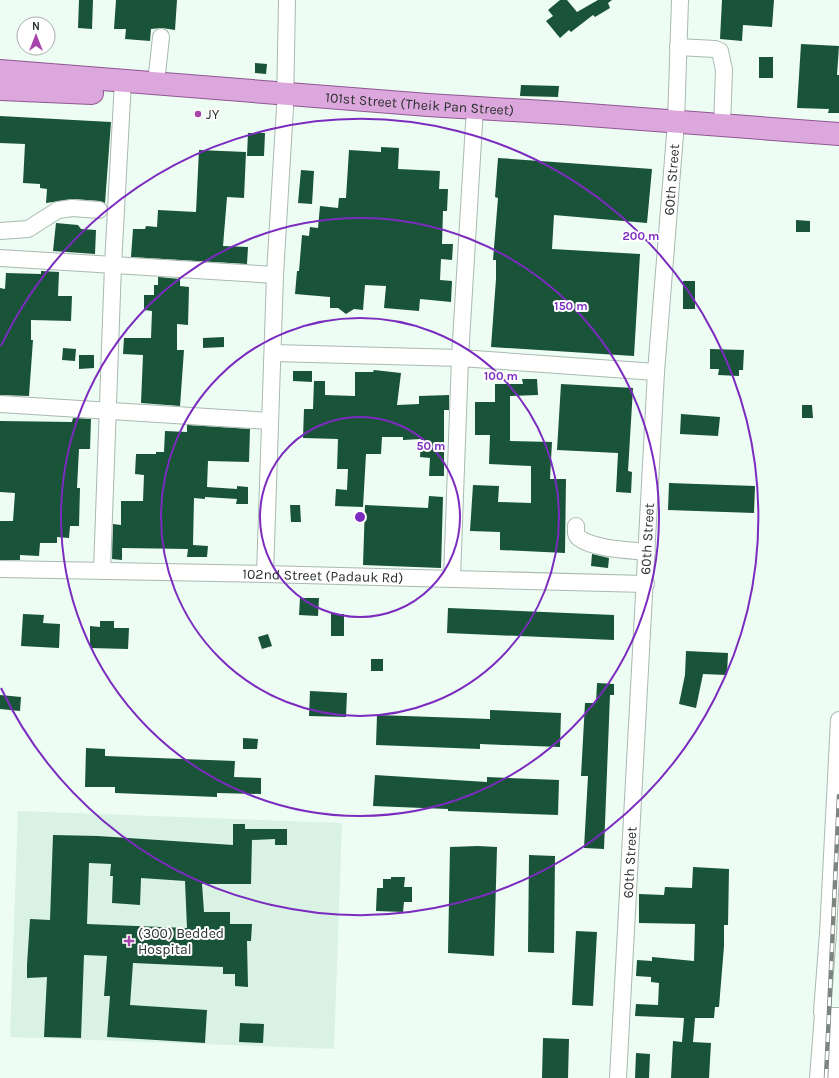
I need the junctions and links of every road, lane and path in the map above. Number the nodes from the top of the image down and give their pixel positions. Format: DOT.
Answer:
graph roads {
  1 [pos="287,0"];
  2 [pos="680,0"];
  3 [pos="160,37"];
  4 [pos="678,47"];
  5 [pos="0,70"];
  6 [pos="156,83"];
  7 [pos="123,88"];
  8 [pos="0,89"];
  9 [pos="285,100"];
  10 [pos="474,114"];
  11 [pos="722,126"];
  12 [pos="675,128"];
  13 [pos="839,134"];
  14 [pos="753,135"];
  15 [pos="800,138"];
  16 [pos="839,148"];
  17 [pos="99,210"];
  18 [pos="0,232"];
  19 [pos="0,258"];
  20 [pos="113,265"];
  21 [pos="275,275"];
  22 [pos="273,353"];
  23 [pos="460,358"];
  24 [pos="656,372"];
  25 [pos="0,404"];
  26 [pos="108,411"];
  27 [pos="270,421"];
  28 [pos="576,526"];
  29 [pos="647,552"];
  30 [pos="0,569"];
  31 [pos="102,570"];
  32 [pos="265,574"];
  33 [pos="452,578"];
  34 [pos="646,584"];
  35 [pos="839,720"];
  36 [pos="832,1016"];
  37 [pos="618,1078"];
  38 [pos="818,1078"];
  39 [pos="830,1078"];
  1 -- 9 [label="street"];
  2 -- 4 [label="street, 60th Street"];
  3 -- 6 [label="street"];
  4 -- 11 [label="street"];
  4 -- 12 [label="street, 60th Street"];
  5 -- 7 [label="main road, 101st Street (Theik Pan Street)"];
  6 -- 7 [label="main road, 101st Street (Theik Pan Street)"];
  6 -- 9 [label="main road, 101st Street (Theik Pan Street)"];
  7 -- 8 [label="main road, 101st Street (Theik Pan Street)"];
  7 -- 9 [label="main road, 101st Street (Theik Pan Street)"];
  7 -- 20 [label="street"];
  9 -- 10 [label="main road, 101st Street (Theik Pan Street)"];
  9 -- 21 [label="street"];
  10 -- 12 [label="main road, 101st Street (Theik Pan Street)"];
  10 -- 23 [label="street"];
  11 -- 12 [label="main road, 101st Street (Theik Pan Street)"];
  11 -- 14 [label="main road, 101st Street (Theik Pan Street)"];
  12 -- 14 [label="main road, 101st Street (Theik Pan Street)"];
  12 -- 24 [label="street, 60th Street"];
  13 -- 15 [label="main road, 101st Street (Theik Pan Street)"];
  14 -- 15 [label="main road, 101st Street (Theik Pan Street)"];
  15 -- 16 [label="main road, 101st Street (Theik Pan Street)"];
  17 -- 18 [label="street"];
  19 -- 20 [label="street"];
  20 -- 21 [label="street"];
  20 -- 26 [label="street"];
  21 -- 22 [label="street"];
  22 -- 23 [label="street"];
  22 -- 27 [label="street"];
  23 -- 24 [label="street"];
  23 -- 33 [label="street"];
  24 -- 29 [label="street, 60th Street"];
  25 -- 26 [label="street"];
  26 -- 27 [label="street"];
  26 -- 31 [label="street"];
  27 -- 32 [label="street"];
  28 -- 29 [label="street"];
  29 -- 34 [label="street, 60th Street"];
  30 -- 31 [label="street, 102nd Street (Padauk Rd)"];
  31 -- 32 [label="street, 102nd Street (Padauk Rd)"];
  32 -- 33 [label="street, 102nd Street (Padauk Rd)"];
  33 -- 34 [label="street, 102nd Street (Padauk Rd)"];
  34 -- 37 [label="street, 60th Street"];
  35 -- 36 [label="street"];
  36 -- 38 [label="street"];
  36 -- 39 [label="street"];
}
